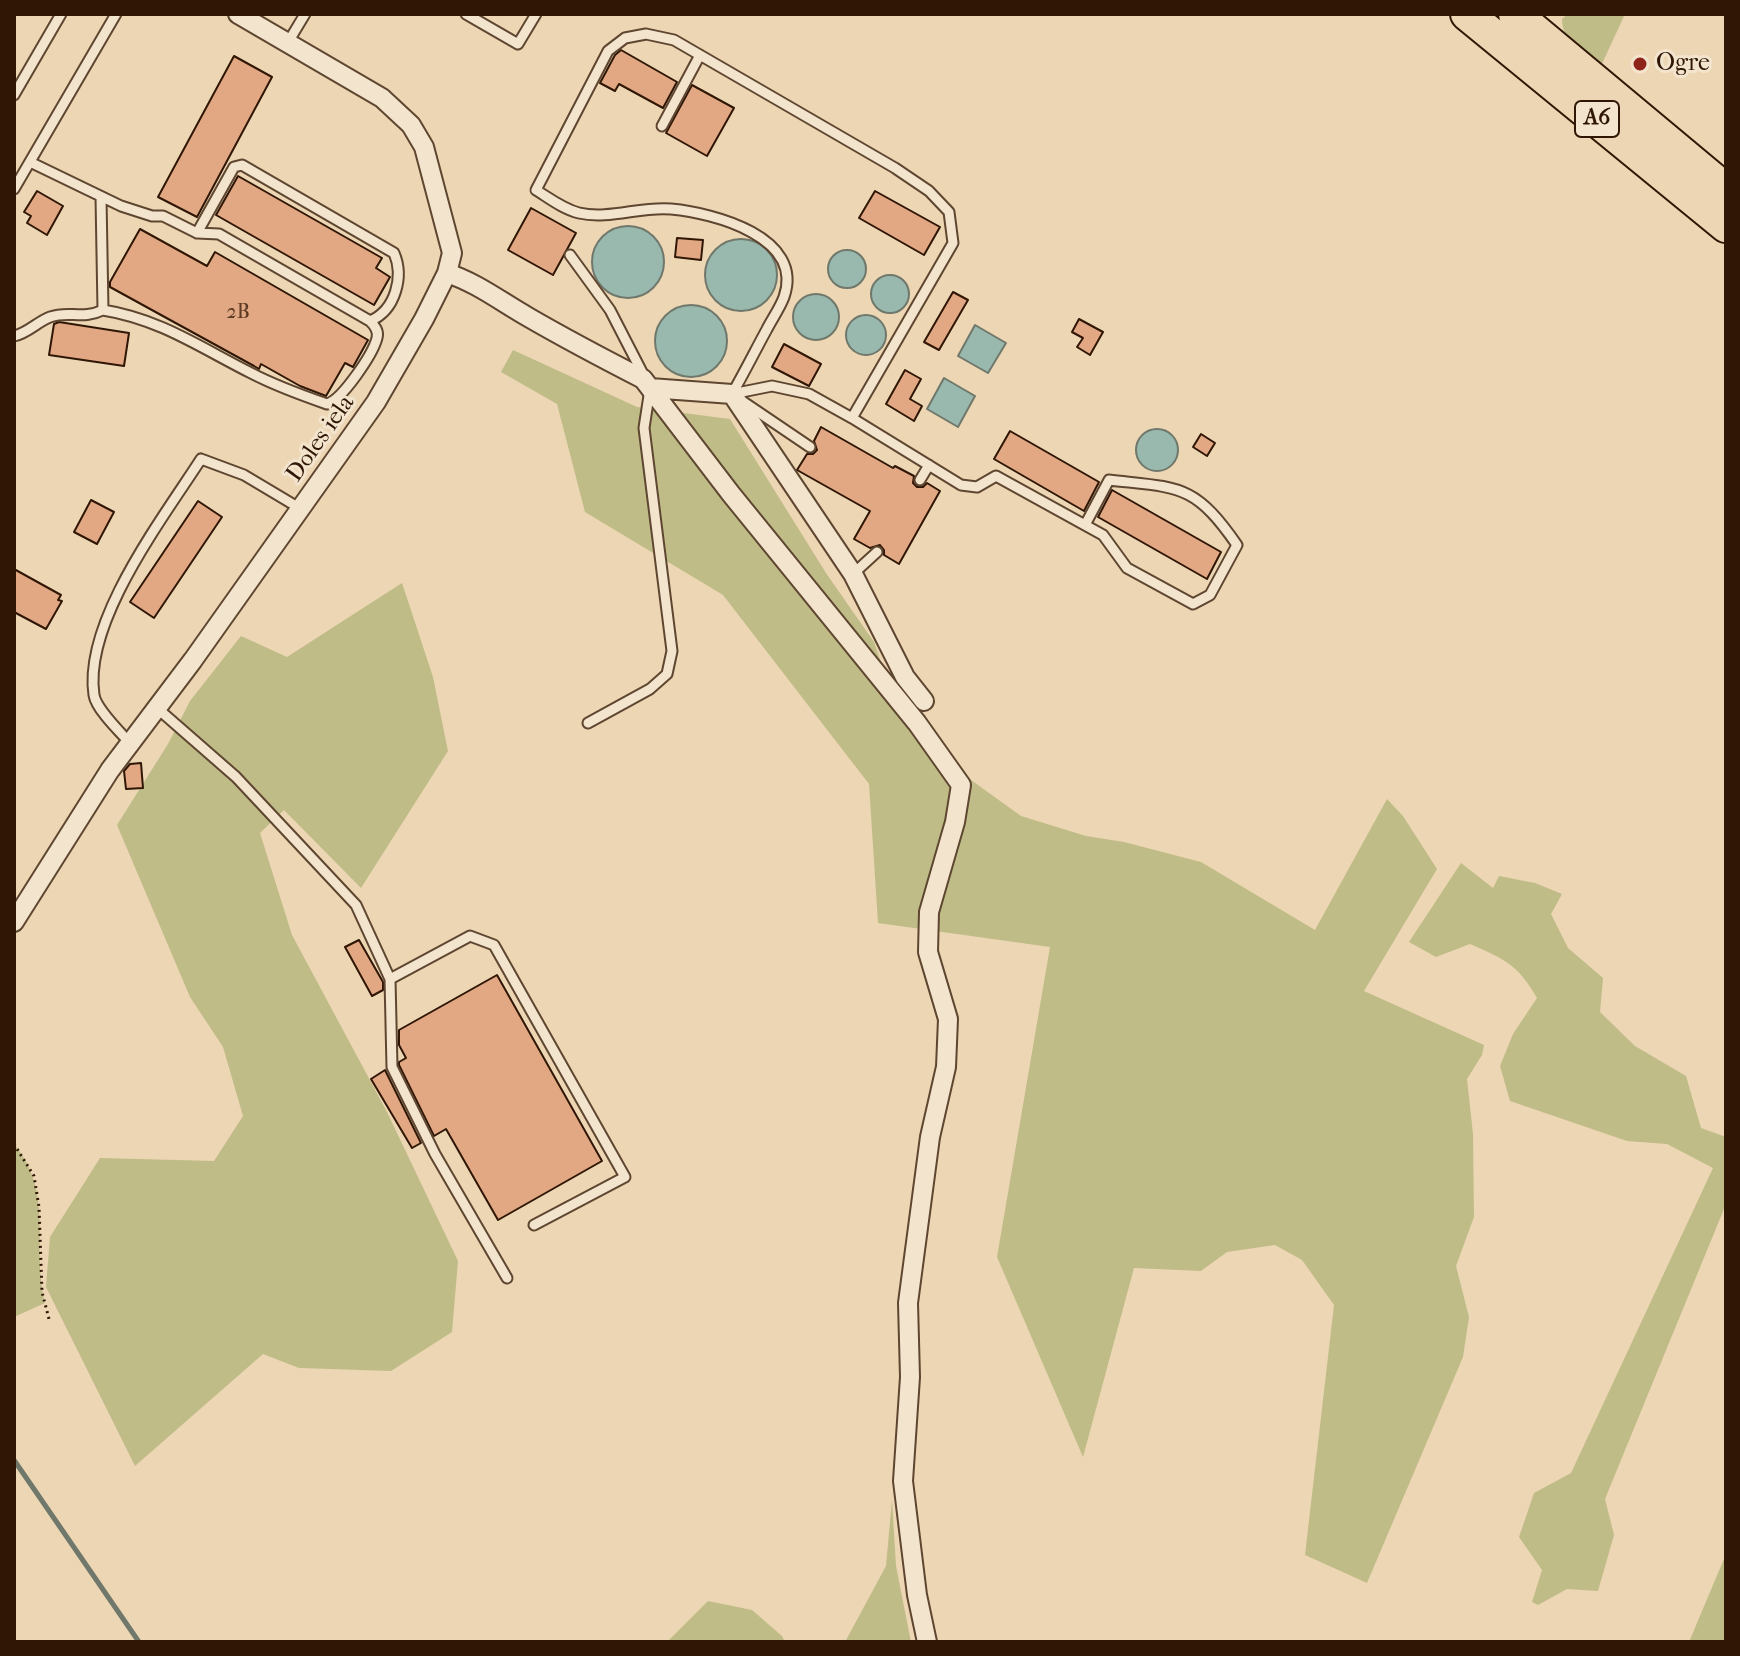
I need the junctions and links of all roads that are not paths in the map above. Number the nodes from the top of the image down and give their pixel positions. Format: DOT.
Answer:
graph roads {
  1 [pos="61,14"];
  2 [pos="116,14"];
  3 [pos="238,14"];
  4 [pos="305,14"];
  5 [pos="466,14"];
  6 [pos="536,14"];
  7 [pos="1467,14"];
  8 [pos="1515,14"];
  9 [pos="287,44"];
  10 [pos="700,55"];
  11 [pos="14,95"];
  12 [pos="662,126"];
  13 [pos="30,162"];
  14 [pos="14,189"];
  15 [pos="1726,190"];
  16 [pos="101,197"];
  17 [pos="1726,226"];
  18 [pos="197,233"];
  19 [pos="570,255"];
  20 [pos="447,273"];
  21 [pos="103,310"];
  22 [pos="370,321"];
  23 [pos="14,336"];
  24 [pos="650,388"];
  25 [pos="732,394"];
  26 [pos="852,418"];
  27 [pos="810,447"];
  28 [pos="929,465"];
  29 [pos="920,480"];
  30 [pos="301,509"];
  31 [pos="1085,525"];
  32 [pos="877,552"];
  33 [pos="853,574"];
  34 [pos="924,701"];
  35 [pos="157,708"];
  36 [pos="588,723"];
  37 [pos="130,743"];
  38 [pos="14,922"];
  39 [pos="390,979"];
  40 [pos="534,1225"];
  41 [pos="507,1278"];
  42 [pos="927,1642"];
  1 -- 11 [label="lane"];
  2 -- 13 [label="lane"];
  3 -- 9 [label="street, Doles iela"];
  4 -- 9 [label="lane"];
  5 -- 6 [label="lane"];
  7 -- 17 [label="highway, A6"];
  8 -- 15 [label="highway, A6"];
  9 -- 20 [label="street, Doles iela"];
  10 -- 12 [label="lane"];
  10 -- 25 [label="lane"];
  10 -- 26 [label="lane"];
  13 -- 14 [label="lane"];
  13 -- 16 [label="lane"];
  16 -- 18 [label="lane"];
  16 -- 21 [label="lane"];
  18 -- 22 [label="lane"];
  18 -- 22 [label="lane"];
  19 -- 24 [label="lane"];
  20 -- 24 [label="street"];
  20 -- 30 [label="street, Doles iela"];
  21 -- 22 [label="lane"];
  21 -- 23 [label="lane"];
  24 -- 25 [label="street"];
  24 -- 36 [label="lane"];
  24 -- 42 [label="street"];
  25 -- 26 [label="lane"];
  25 -- 27 [label="lane"];
  25 -- 33 [label="street"];
  26 -- 28 [label="lane"];
  28 -- 29 [label="lane"];
  28 -- 31 [label="lane"];
  30 -- 35 [label="street, Doles iela"];
  30 -- 37 [label="lane"];
  31 -- 31 [label="lane"];
  32 -- 33 [label="lane"];
  33 -- 34 [label="street"];
  35 -- 37 [label="street, Doles iela"];
  35 -- 39 [label="lane"];
  37 -- 38 [label="street, Doles iela"];
  39 -- 40 [label="lane"];
  39 -- 41 [label="lane"];
}
